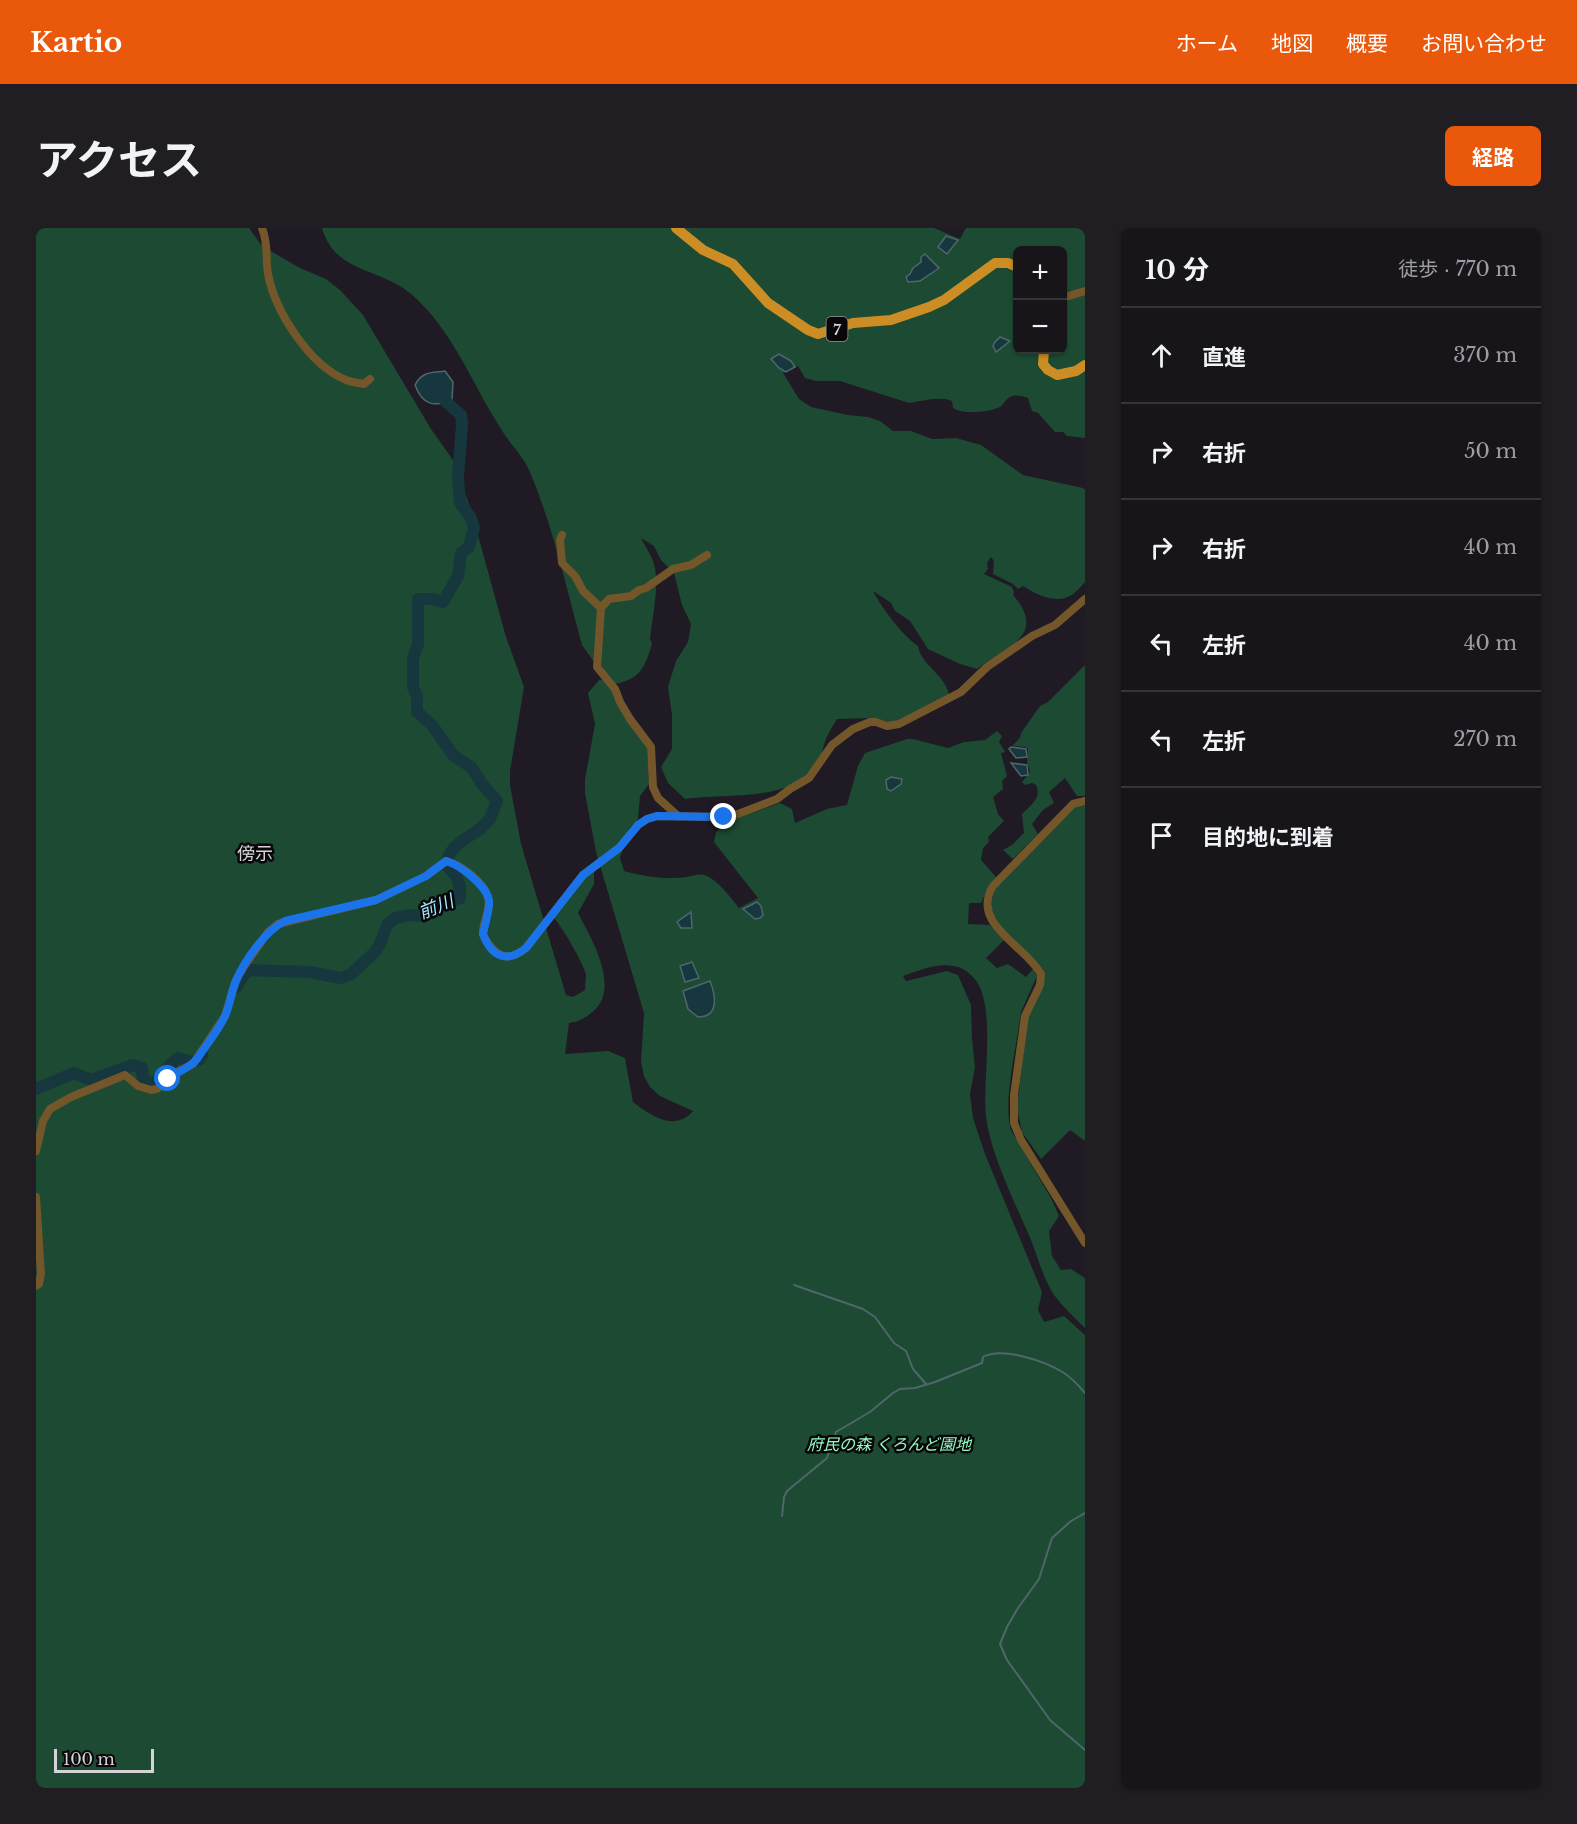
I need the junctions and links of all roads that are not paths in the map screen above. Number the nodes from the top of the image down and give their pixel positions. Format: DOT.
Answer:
graph roads {
  1 [pos="262,228"];
  2 [pos="676,228"];
  3 [pos="1013,265"];
  4 [pos="1085,291"];
  5 [pos="1067,296"];
  6 [pos="1043,354"];
  7 [pos="1085,365"];
  8 [pos="370,379"];
  9 [pos="562,535"];
  10 [pos="707,555"];
  11 [pos="1085,599"];
  12 [pos="601,608"];
  13 [pos="1085,801"];
  14 [pos="678,816"];
  15 [pos="36,1151"];
  16 [pos="36,1197"];
  17 [pos="1085,1243"];
  18 [pos="36,1287"];
  1 -- 8 [label="street"];
  2 -- 3 [label="main road, 7"];
  4 -- 5 [label="street"];
  6 -- 7 [label="main road"];
  9 -- 12 [label="street"];
  10 -- 12 [label="street"];
  11 -- 14 [label="street"];
  12 -- 14 [label="street"];
  13 -- 17 [label="street"];
  14 -- 15 [label="street"];
  16 -- 18 [label="street"];
}
